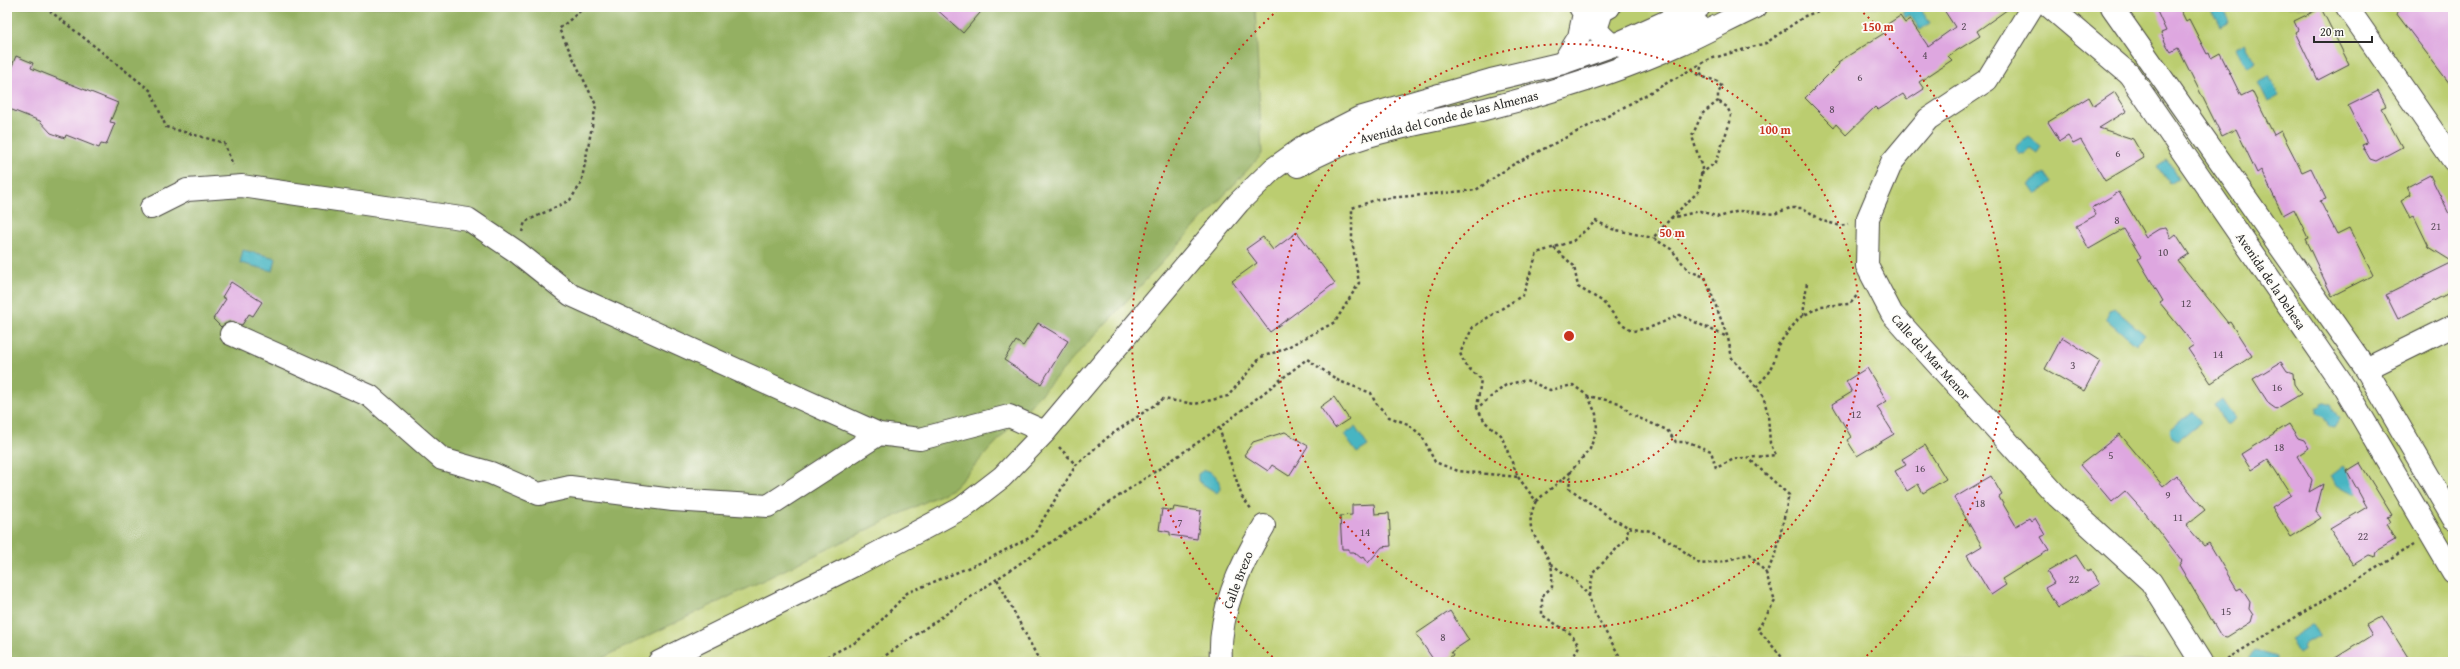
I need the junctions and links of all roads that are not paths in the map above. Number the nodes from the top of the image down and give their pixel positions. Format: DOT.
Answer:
graph roads {
  1 [pos="1609,7"];
  2 [pos="1699,7"];
  3 [pos="1746,7"];
  4 [pos="1756,7"];
  5 [pos="2032,7"];
  6 [pos="2112,7"];
  7 [pos="2347,7"];
  8 [pos="2059,9"];
  9 [pos="1587,17"];
  10 [pos="1614,45"];
  11 [pos="1564,63"];
  12 [pos="2453,160"];
  13 [pos="1239,202"];
  14 [pos="151,208"];
  15 [pos="2453,326"];
  16 [pos="231,334"];
  17 [pos="2366,369"];
  18 [pos="1045,432"];
  19 [pos="879,434"];
  20 [pos="2453,518"];
  21 [pos="1264,526"];
  22 [pos="2453,572"];
  23 [pos="659,662"];
  24 [pos="1221,662"];
  25 [pos="2201,662"];
  1 -- 9 [label="street"];
  2 -- 10 [label="street, Avenida del Conde de las Almenas"];
  3 -- 10 [label="street"];
  4 -- 13 [label="street, Avenida del Conde de las Almenas"];
  5 -- 25 [label="street, Calle del Mar Menor"];
  6 -- 17 [label="street, Avenida de la Dehesa"];
  7 -- 12 [label="street"];
  8 -- 22 [label="street, Avenida de la Dehesa"];
  9 -- 10 [label="street"];
  9 -- 11 [label="street"];
  10 -- 11 [label="street, Avenida del Conde de las Almenas"];
  11 -- 13 [label="street, Avenida del Conde de las Almenas"];
  13 -- 18 [label="street"];
  14 -- 19 [label="street"];
  15 -- 17 [label="street"];
  16 -- 19 [label="street"];
  17 -- 20 [label="street, Avenida de la Dehesa"];
  18 -- 19 [label="street"];
  18 -- 23 [label="street"];
  21 -- 24 [label="street, Calle Brezo"];
}
